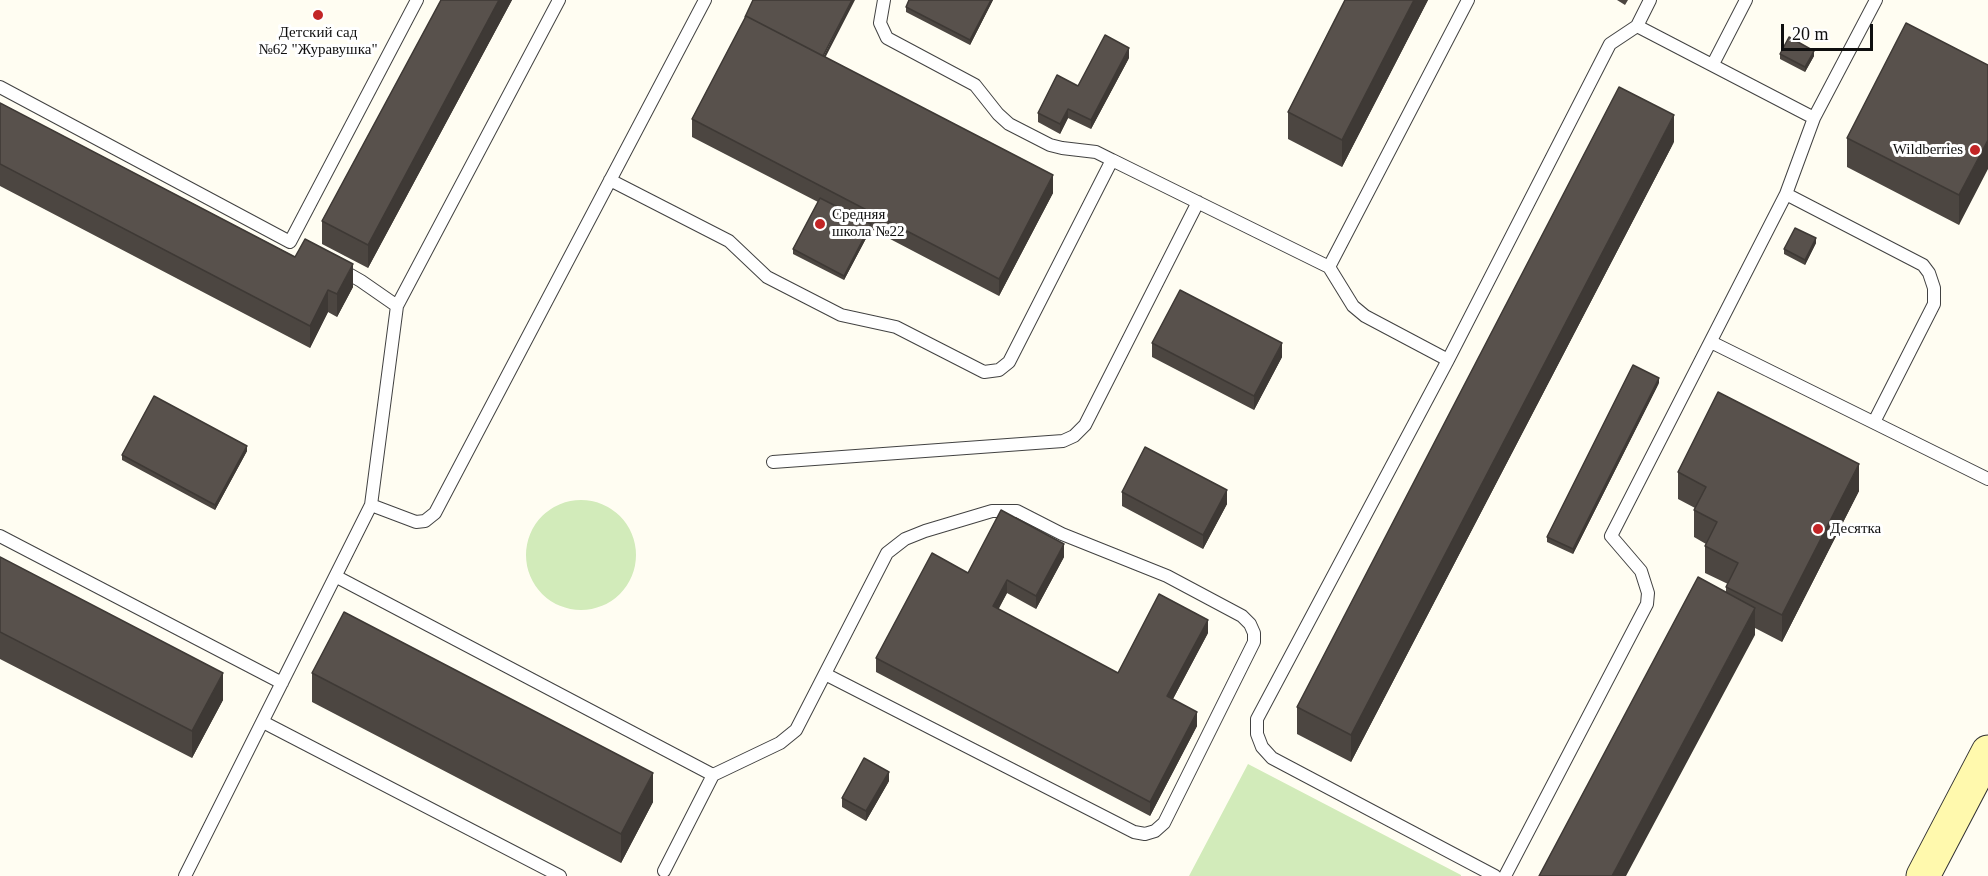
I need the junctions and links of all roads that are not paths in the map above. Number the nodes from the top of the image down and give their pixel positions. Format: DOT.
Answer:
graph roads {
  1 [pos="417,0"];
  2 [pos="559,0"];
  3 [pos="705,0"];
  4 [pos="884,0"];
  5 [pos="1468,0"];
  6 [pos="1650,0"];
  7 [pos="1746,0"];
  8 [pos="1875,0"];
  9 [pos="1637,26"];
  10 [pos="1713,64"];
  11 [pos="0,87"];
  12 [pos="1814,118"];
  13 [pos="1112,160"];
  14 [pos="610,180"];
  15 [pos="1786,194"];
  16 [pos="1198,202"];
  17 [pos="331,264"];
  18 [pos="1329,267"];
  19 [pos="397,306"];
  20 [pos="1711,342"];
  21 [pos="1448,360"];
  22 [pos="1874,422"];
  23 [pos="773,462"];
  24 [pos="1988,479"];
  25 [pos="371,505"];
  26 [pos="0,536"];
  27 [pos="336,577"];
  28 [pos="825,674"];
  29 [pos="282,683"];
  30 [pos="263,722"];
  31 [pos="1986,760"];
  32 [pos="713,775"];
  33 [pos="666,874"];
  34 [pos="185,876"];
  35 [pos="560,876"];
  36 [pos="1495,876"];
  37 [pos="1505,876"];
  38 [pos="1923,876"];
  1 -- 11 [label="lane"];
  2 -- 19 [label="lane"];
  3 -- 14 [label="lane"];
  4 -- 13 [label="lane"];
  5 -- 18 [label="lane"];
  6 -- 9 [label="lane"];
  7 -- 10 [label="lane"];
  8 -- 12 [label="lane"];
  9 -- 10 [label="lane"];
  9 -- 21 [label="lane"];
  10 -- 12 [label="lane"];
  12 -- 15 [label="lane"];
  13 -- 14 [label="lane"];
  13 -- 16 [label="lane"];
  14 -- 25 [label="lane"];
  15 -- 20 [label="lane"];
  15 -- 22 [label="lane"];
  16 -- 18 [label="lane"];
  16 -- 23 [label="lane"];
  17 -- 19 [label="lane"];
  18 -- 21 [label="lane"];
  19 -- 25 [label="lane"];
  20 -- 22 [label="lane"];
  20 -- 37 [label="lane"];
  21 -- 36 [label="lane"];
  22 -- 24 [label="lane"];
  25 -- 27 [label="lane"];
  26 -- 29 [label="lane"];
  27 -- 29 [label="lane"];
  27 -- 32 [label="lane"];
  28 -- 28 [label="lane"];
  28 -- 32 [label="lane"];
  29 -- 30 [label="lane"];
  30 -- 34 [label="lane"];
  30 -- 35 [label="lane"];
  31 -- 38 [label="main road"];
  32 -- 33 [label="lane"];
}
